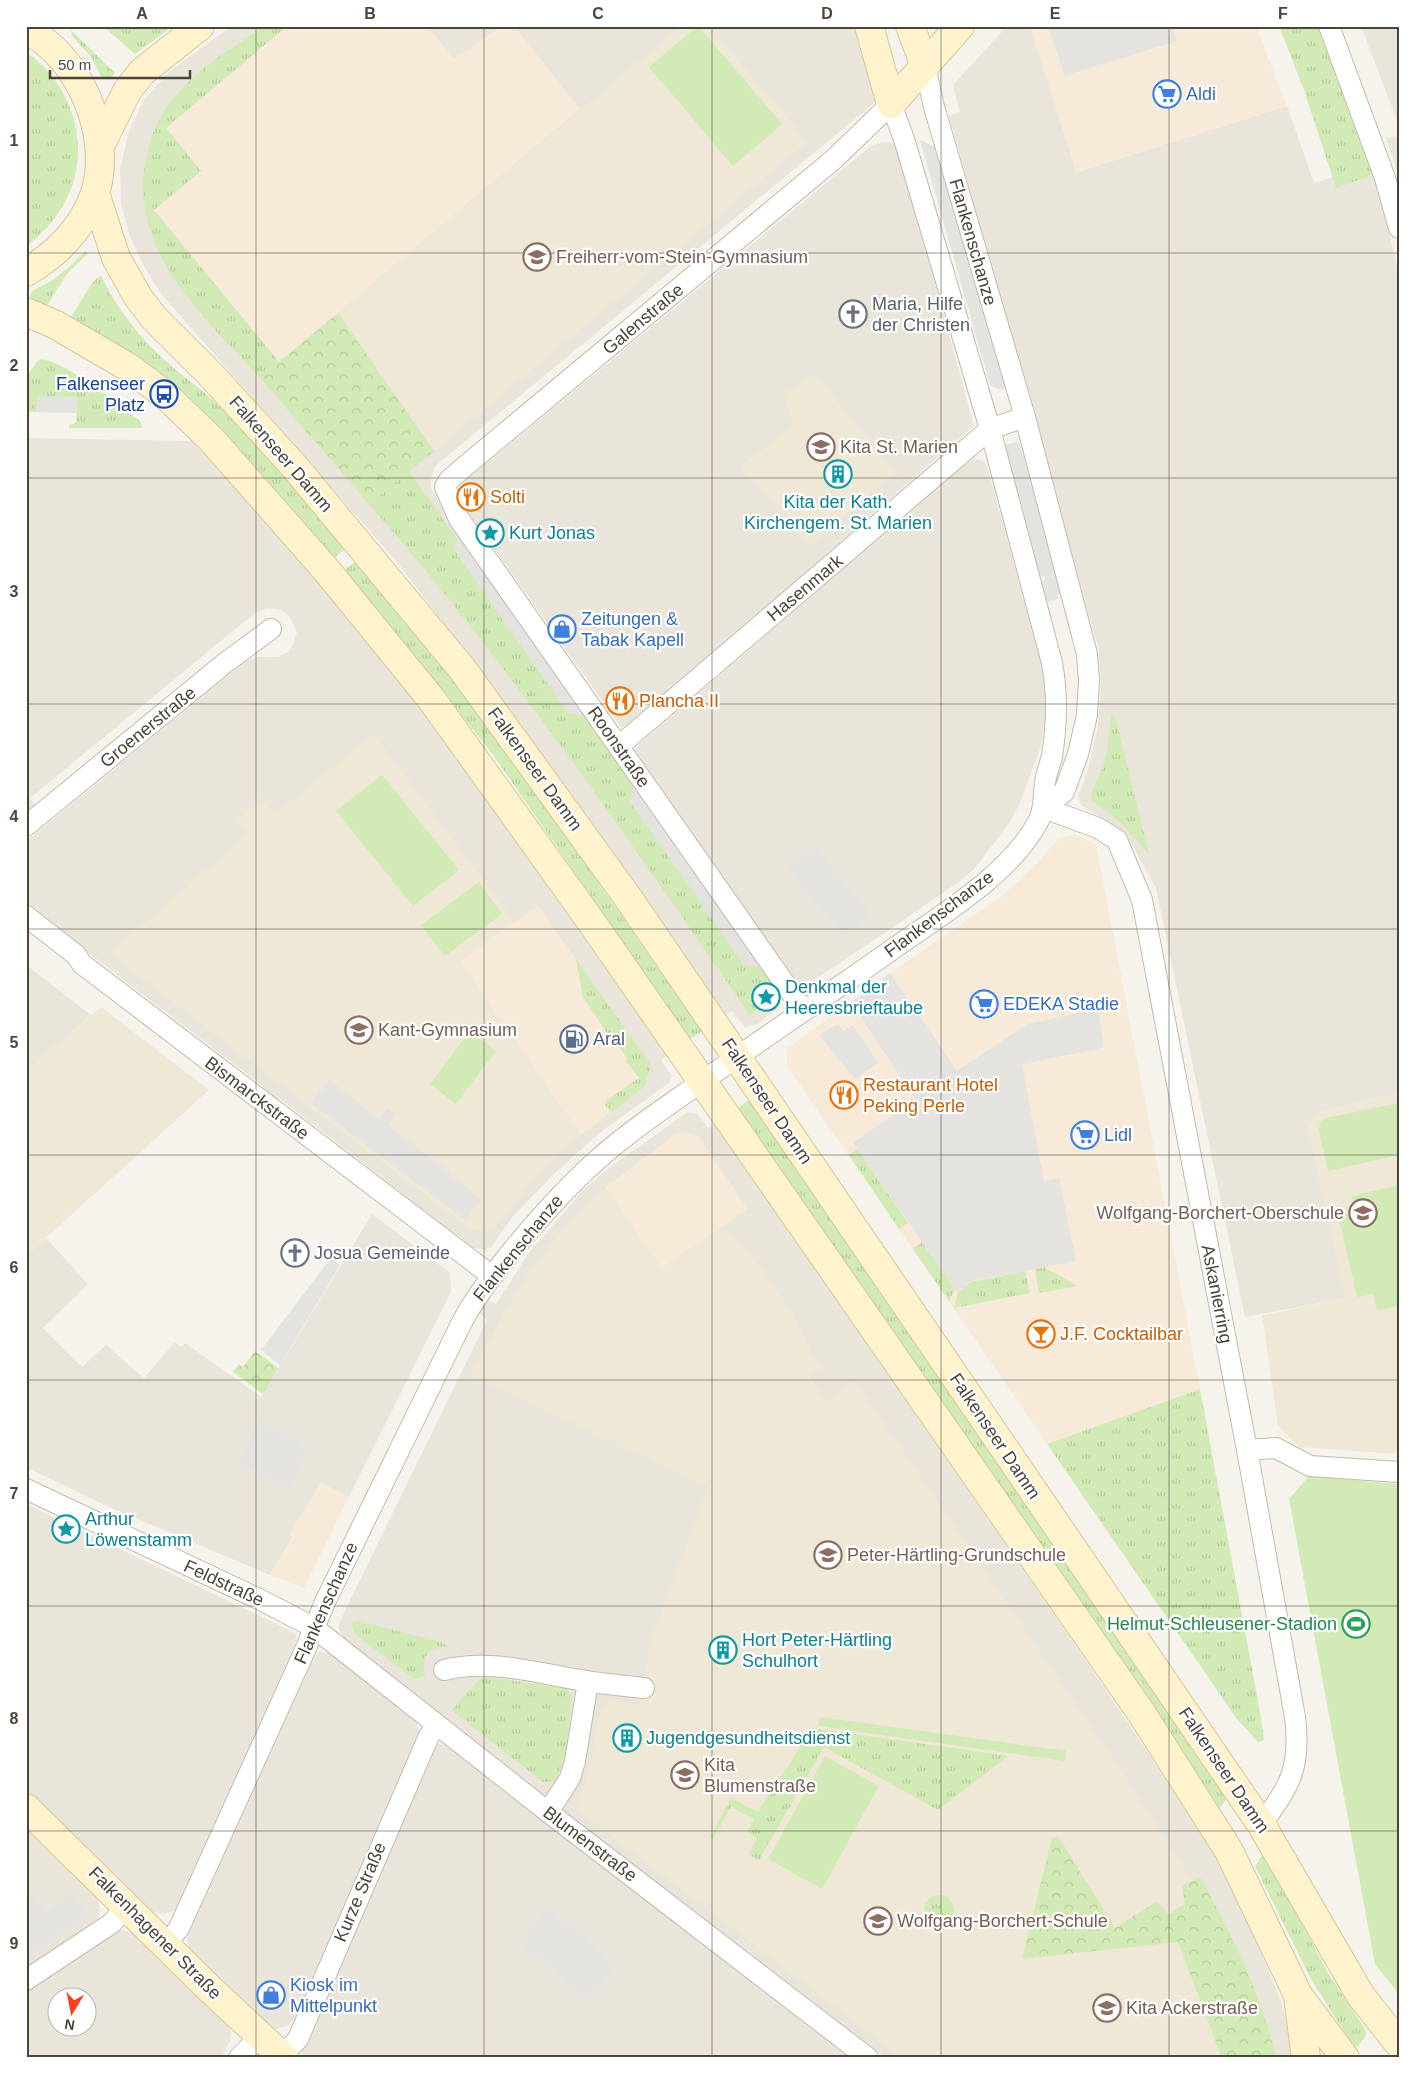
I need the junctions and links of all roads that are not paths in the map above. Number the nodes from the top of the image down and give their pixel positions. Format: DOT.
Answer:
graph roads {
  1 [pos="200,26"];
  2 [pos="869,26"];
  3 [pos="910,26"];
  4 [pos="960,26"];
  5 [pos="1329,26"];
  6 [pos="26,30"];
  7 [pos="925,66"];
  8 [pos="891,104"];
  9 [pos="100,146"];
  10 [pos="95,193"];
  11 [pos="1399,228"];
  12 [pos="26,272"];
  13 [pos="26,312"];
  14 [pos="1025,417"];
  15 [pos="990,429"];
  16 [pos="449,480"];
  17 [pos="271,629"];
  18 [pos="1089,681"];
  19 [pos="1057,688"];
  20 [pos="619,746"];
  21 [pos="1044,808"];
  22 [pos="26,826"];
  23 [pos="26,916"];
  24 [pos="804,1011"];
  25 [pos="737,1057"];
  26 [pos="702,1082"];
  27 [pos="492,1276"];
  28 [pos="1247,1450"];
  29 [pos="1399,1472"];
  30 [pos="26,1489"];
  31 [pos="313,1627"];
  32 [pos="444,1670"];
  33 [pos="588,1682"];
  34 [pos="644,1688"];
  35 [pos="436,1725"];
  36 [pos="26,1808"];
  37 [pos="548,1812"];
  38 [pos="1262,1824"];
  39 [pos="1229,1851"];
  40 [pos="127,1906"];
  41 [pos="166,1944"];
  42 [pos="26,1980"];
  43 [pos="1298,1995"];
  44 [pos="260,2036"];
  45 [pos="1399,2044"];
  46 [pos="1399,2048"];
  47 [pos="1399,2053"];
  48 [pos="283,2057"];
  49 [pos="239,2058"];
  50 [pos="868,2058"];
  51 [pos="1306,2058"];
  52 [pos="1345,2058"];
  53 [pos="1383,2058"];
  54 [pos="1397,2058"];
  1 -- 9 [label="main road"];
  2 -- 8 [label="main road"];
  3 -- 7 [label="main road"];
  4 -- 7 [label="main road, Galenstraße"];
  5 -- 11 [label="street"];
  6 -- 9 [label="main road"];
  7 -- 8 [label="main road, Galenstraße"];
  7 -- 14 [label="street, Flankenschanze"];
  8 -- 15 [label="street, Flankenschanze"];
  8 -- 16 [label="street, Galenstraße"];
  9 -- 10 [label="main road"];
  10 -- 12 [label="main road"];
  10 -- 25 [label="main road, Falkenseer Damm"];
  13 -- 26 [label="main road, Falkenseer Damm"];
  14 -- 15 [label="street"];
  14 -- 18 [label="street, Flankenschanze"];
  15 -- 19 [label="street, Flankenschanze"];
  15 -- 20 [label="street, Hasenmark"];
  16 -- 20 [label="street, Roonstraße"];
  17 -- 22 [label="street, Groenerstraße"];
  18 -- 19 [label="street"];
  18 -- 21 [label="street, Flankenschanze"];
  19 -- 21 [label="street, Flankenschanze"];
  20 -- 24 [label="street, Roonstraße"];
  21 -- 24 [label="street, Flankenschanze"];
  21 -- 28 [label="street, Askanierring"];
  23 -- 27 [label="street, Bismarckstraße"];
  24 -- 25 [label="street, Flankenschanze"];
  25 -- 26 [label="street, Flankenschanze"];
  25 -- 38 [label="main road, Falkenseer Damm"];
  26 -- 27 [label="street, Flankenschanze"];
  26 -- 39 [label="main road, Falkenseer Damm"];
  27 -- 31 [label="street, Flankenschanze"];
  28 -- 29 [label="street"];
  28 -- 38 [label="street, Askanierring"];
  30 -- 31 [label="street, Feldstraße"];
  31 -- 35 [label="street, Blumenstraße"];
  31 -- 41 [label="street, Flankenschanze"];
  32 -- 33 [label="street"];
  33 -- 34 [label="street"];
  33 -- 37 [label="street"];
  35 -- 37 [label="street, Blumenstraße"];
  35 -- 48 [label="street, Kurze Straße"];
  36 -- 40 [label="main road, Falkenhagener Straße"];
  37 -- 50 [label="street, Blumenstraße"];
  38 -- 39 [label="main road"];
  38 -- 45 [label="main road, Falkenseer Damm"];
  39 -- 43 [label="main road, Falkenseer Damm"];
  40 -- 41 [label="main road, Falkenhagener Straße"];
  40 -- 42 [label="street"];
  41 -- 44 [label="main road, Falkenhagener Straße"];
  43 -- 51 [label="main road"];
  43 -- 52 [label="main road"];
  44 -- 48 [label="main road, Falkenhagener Straße"];
  44 -- 49 [label="street"];
  46 -- 53 [label="main road"];
  47 -- 54 [label="main road"];
}
